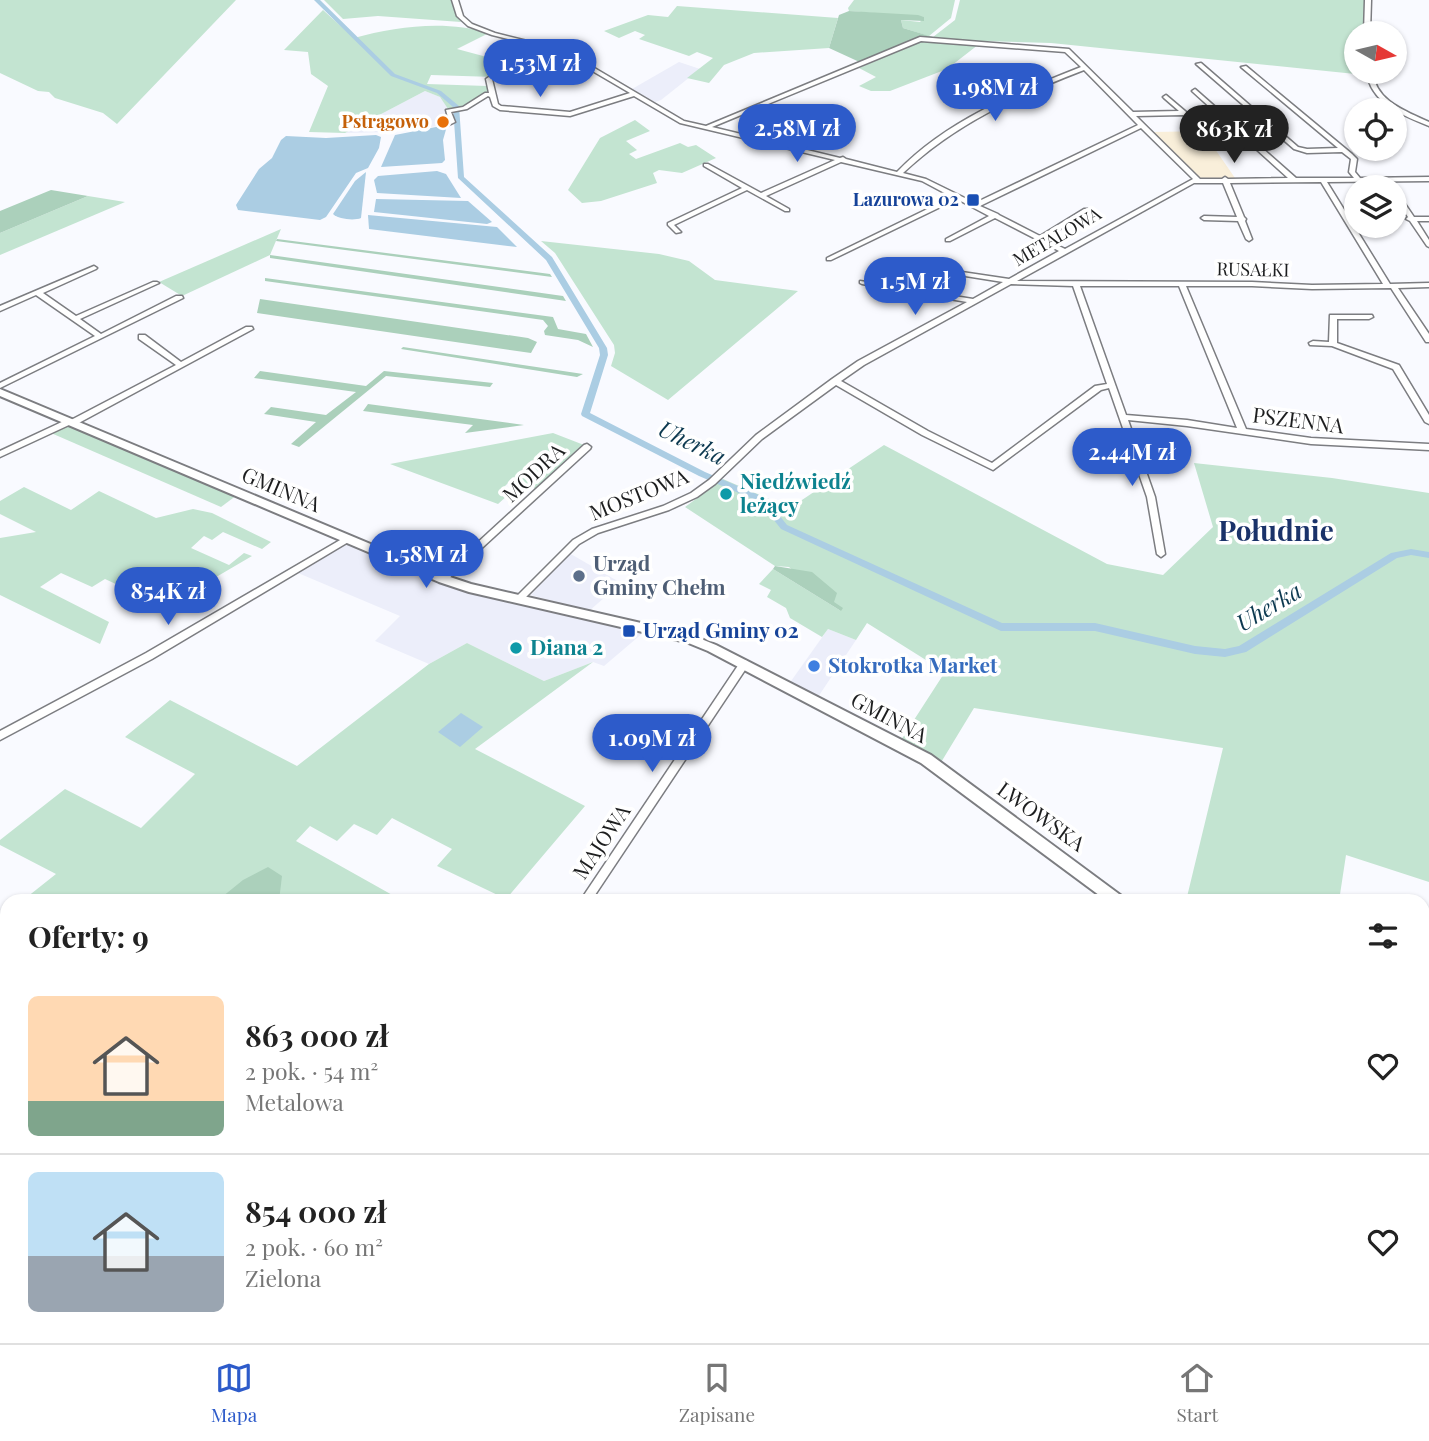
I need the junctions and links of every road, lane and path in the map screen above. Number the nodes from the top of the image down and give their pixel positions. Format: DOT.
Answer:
graph roads {
  1 [pos="1368,0"];
  2 [pos="455,1"];
  3 [pos="1367,21"];
  4 [pos="1199,64"];
  5 [pos="1244,67"];
  6 [pos="1085,68"];
  7 [pos="489,79"];
  8 [pos="1372,84"];
  9 [pos="1195,91"];
  10 [pos="492,94"];
  11 [pos="634,94"];
  12 [pos="1166,97"];
  13 [pos="1184,113"];
  14 [pos="1131,114"];
  15 [pos="1429,124"];
  16 [pos="445,125"];
  17 [pos="1142,125"];
  18 [pos="705,129"];
  19 [pos="1203,129"];
  20 [pos="1344,150"];
  21 [pos="843,159"];
  22 [pos="706,165"];
  23 [pos="900,172"];
  24 [pos="1225,179"];
  25 [pos="1293,179"];
  26 [pos="1322,179"];
  27 [pos="1344,179"];
  28 [pos="1407,179"];
  29 [pos="1429,179"];
  30 [pos="1197,180"];
  31 [pos="747,188"];
  32 [pos="761,195"];
  33 [pos="958,196"];
  34 [pos="977,205"];
  35 [pos="787,210"];
  36 [pos="1086,210"];
  37 [pos="1407,214"];
  38 [pos="996,215"];
  39 [pos="1204,218"];
  40 [pos="1243,219"];
  41 [pos="1410,219"];
  42 [pos="1429,219"];
  43 [pos="677,232"];
  44 [pos="1042,239"];
  45 [pos="1249,239"];
  46 [pos="948,240"];
  47 [pos="1429,244"];
  48 [pos="1057,248"];
  49 [pos="829,258"];
  50 [pos="890,262"];
  51 [pos="94,268"];
  52 [pos="1012,281"];
  53 [pos="862,282"];
  54 [pos="155,283"];
  55 [pos="1076,284"];
  56 [pos="1182,285"];
  57 [pos="1390,285"];
  58 [pos="1429,285"];
  59 [pos="38,293"];
  60 [pos="179,298"];
  61 [pos="975,301"];
  62 [pos="0,309"];
  63 [pos="1369,317"];
  64 [pos="75,319"];
  65 [pos="249,329"];
  66 [pos="99,336"];
  67 [pos="142,337"];
  68 [pos="1429,340"];
  69 [pos="1313,343"];
  70 [pos="1333,344"];
  71 [pos="181,365"];
  72 [pos="835,381"];
  73 [pos="1111,385"];
  74 [pos="0,386"];
  75 [pos="0,392"];
  76 [pos="1122,417"];
  77 [pos="70,422"];
  78 [pos="1429,422"];
  79 [pos="1242,432"];
  80 [pos="587,447"];
  81 [pos="1429,447"];
  82 [pos="0,454"];
  83 [pos="715,480"];
  84 [pos="347,539"];
  85 [pos="1161,554"];
  86 [pos="443,579"];
  87 [pos="518,600"];
  88 [pos="744,664"];
  89 [pos="0,736"];
  90 [pos="938,767"];
  91 [pos="590,894"];
  92 [pos="1109,894"];
  1 -- 3 [label="street"];
  2 -- 11 [label="street"];
  4 -- 20 [label="street"];
  5 -- 20 [label="street"];
  6 -- 14 [label="street"];
  6 -- 18 [label="street"];
  6 -- 23 [label="street"];
  7 -- 10 [label="street"];
  8 -- 15 [label="street"];
  9 -- 25 [label="street"];
  10 -- 11 [label="street"];
  10 -- 16 [label="street"];
  11 -- 18 [label="street"];
  12 -- 13 [label="street"];
  13 -- 14 [label="street"];
  13 -- 19 [label="street"];
  14 -- 17 [label="street"];
  17 -- 30 [label="street"];
  17 -- 34 [label="street"];
  18 -- 21 [label="street"];
  21 -- 23 [label="street"];
  21 -- 32 [label="street"];
  22 -- 31 [label="street"];
  23 -- 33 [label="street"];
  24 -- 25 [label="street, METALOWA"];
  24 -- 30 [label="street, METALOWA"];
  24 -- 40 [label="street"];
  25 -- 26 [label="street, METALOWA"];
  26 -- 27 [label="street, METALOWA"];
  26 -- 57 [label="street"];
  28 -- 29 [label="street, METALOWA"];
  30 -- 48 [label="street, METALOWA"];
  31 -- 32 [label="street"];
  31 -- 43 [label="street"];
  32 -- 35 [label="street"];
  33 -- 34 [label="street"];
  33 -- 49 [label="street"];
  34 -- 38 [label="street"];
  36 -- 44 [label="street"];
  37 -- 41 [label="street"];
  38 -- 44 [label="street"];
  38 -- 46 [label="street"];
  39 -- 40 [label="street"];
  40 -- 45 [label="street"];
  41 -- 42 [label="street"];
  41 -- 47 [label="street"];
  44 -- 48 [label="street"];
  48 -- 52 [label="street, METALOWA"];
  50 -- 52 [label="street"];
  51 -- 59 [label="street"];
  52 -- 55 [label="street"];
  52 -- 61 [label="street, METALOWA"];
  53 -- 61 [label="street"];
  54 -- 64 [label="street"];
  55 -- 56 [label="street, RUSAŁKI"];
  55 -- 73 [label="street"];
  56 -- 57 [label="street, RUSAŁKI"];
  56 -- 79 [label="street"];
  57 -- 58 [label="street, RUSAŁKI"];
  57 -- 68 [label="street"];
  59 -- 62 [label="street"];
  59 -- 64 [label="street"];
  60 -- 66 [label="street"];
  61 -- 72 [label="street, METALOWA"];
  63 -- 70 [label="street"];
  64 -- 66 [label="street"];
  65 -- 71 [label="street"];
  66 -- 74 [label="street"];
  67 -- 71 [label="street"];
  69 -- 70 [label="street"];
  70 -- 78 [label="street"];
  71 -- 77 [label="street"];
  72 -- 73 [label="street"];
  72 -- 83 [label="street, METALOWA"];
  73 -- 76 [label="street"];
  75 -- 77 [label="main road, GMINNA"];
  76 -- 79 [label="street, PSZENNA"];
  76 -- 85 [label="street"];
  77 -- 82 [label="street"];
  77 -- 84 [label="main road, GMINNA"];
  79 -- 81 [label="street, PSZENNA"];
  80 -- 86 [label="street, MODRA"];
  83 -- 87 [label="street, MOSTOWA"];
  84 -- 86 [label="main road, GMINNA"];
  84 -- 89 [label="street"];
  86 -- 87 [label="main road, GMINNA"];
  87 -- 88 [label="main road, GMINNA"];
  88 -- 90 [label="main road, GMINNA"];
  88 -- 91 [label="street, MAJOWA"];
  90 -- 92 [label="main road, LWOWSKA"];
}
